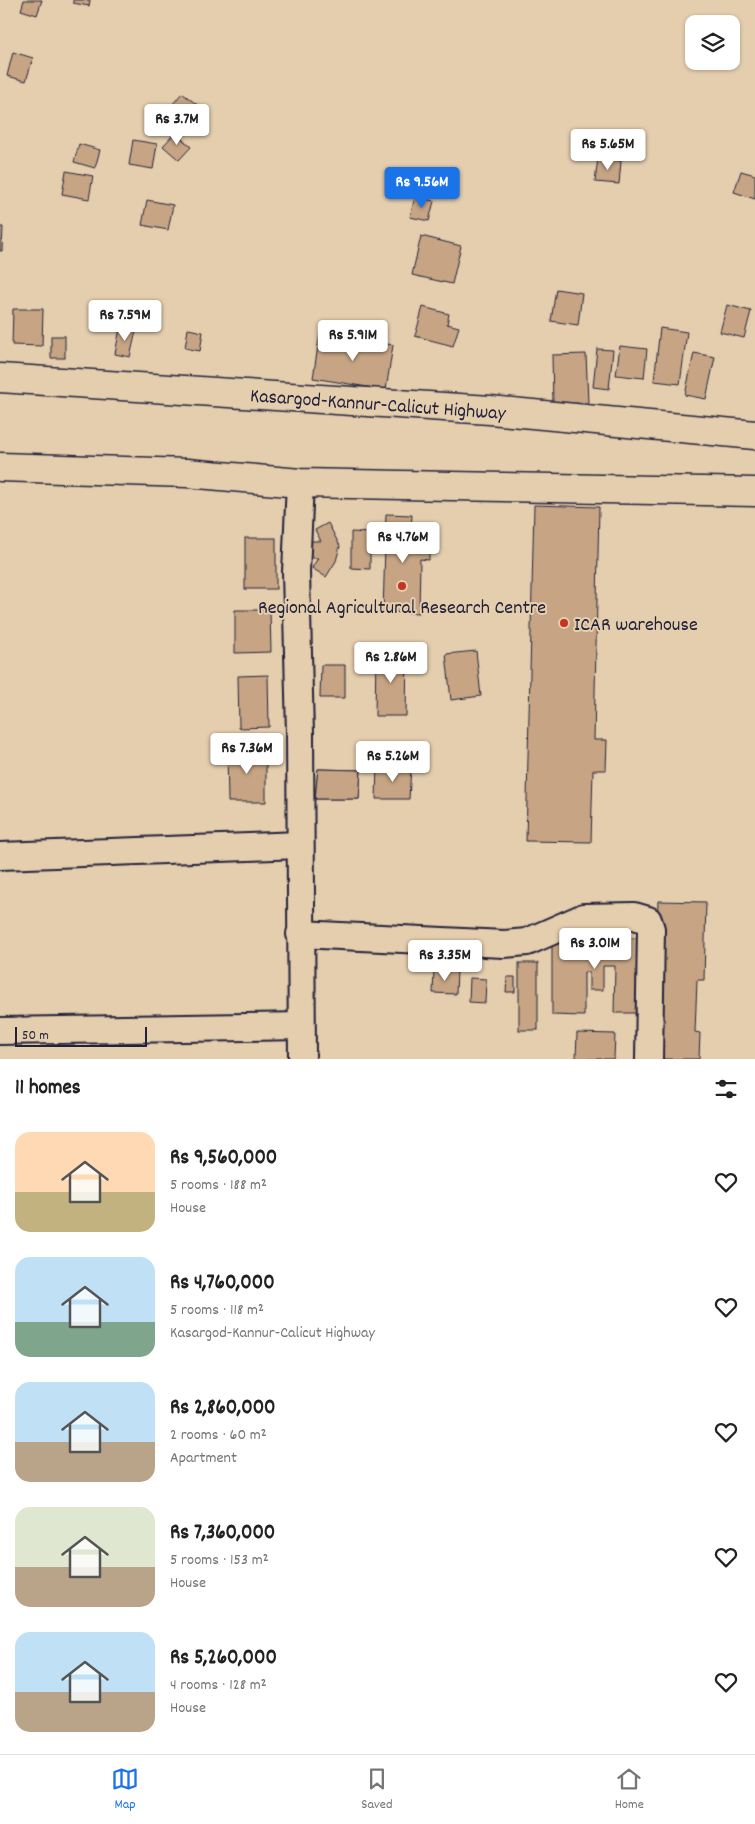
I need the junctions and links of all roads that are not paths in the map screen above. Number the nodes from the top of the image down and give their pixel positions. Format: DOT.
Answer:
graph roads {
  1 [pos="0,378"];
  2 [pos="755,435"];
  3 [pos="0,467"];
  4 [pos="300,483"];
  5 [pos="755,492"];
  6 [pos="300,844"];
  7 [pos="0,856"];
  8 [pos="300,934"];
  9 [pos="301,1026"];
  10 [pos="0,1031"];
  11 [pos="302,1059"];
  12 [pos="649,1059"];
  1 -- 2 [label="highway, Kasargod-Kannur-Calicut Highway"];
  3 -- 4 [label="highway"];
  4 -- 5 [label="highway"];
  4 -- 6 [label="street"];
  6 -- 7 [label="street"];
  6 -- 8 [label="street"];
  8 -- 9 [label="street"];
  8 -- 12 [label="street"];
  9 -- 10 [label="street"];
  9 -- 11 [label="street"];
}
